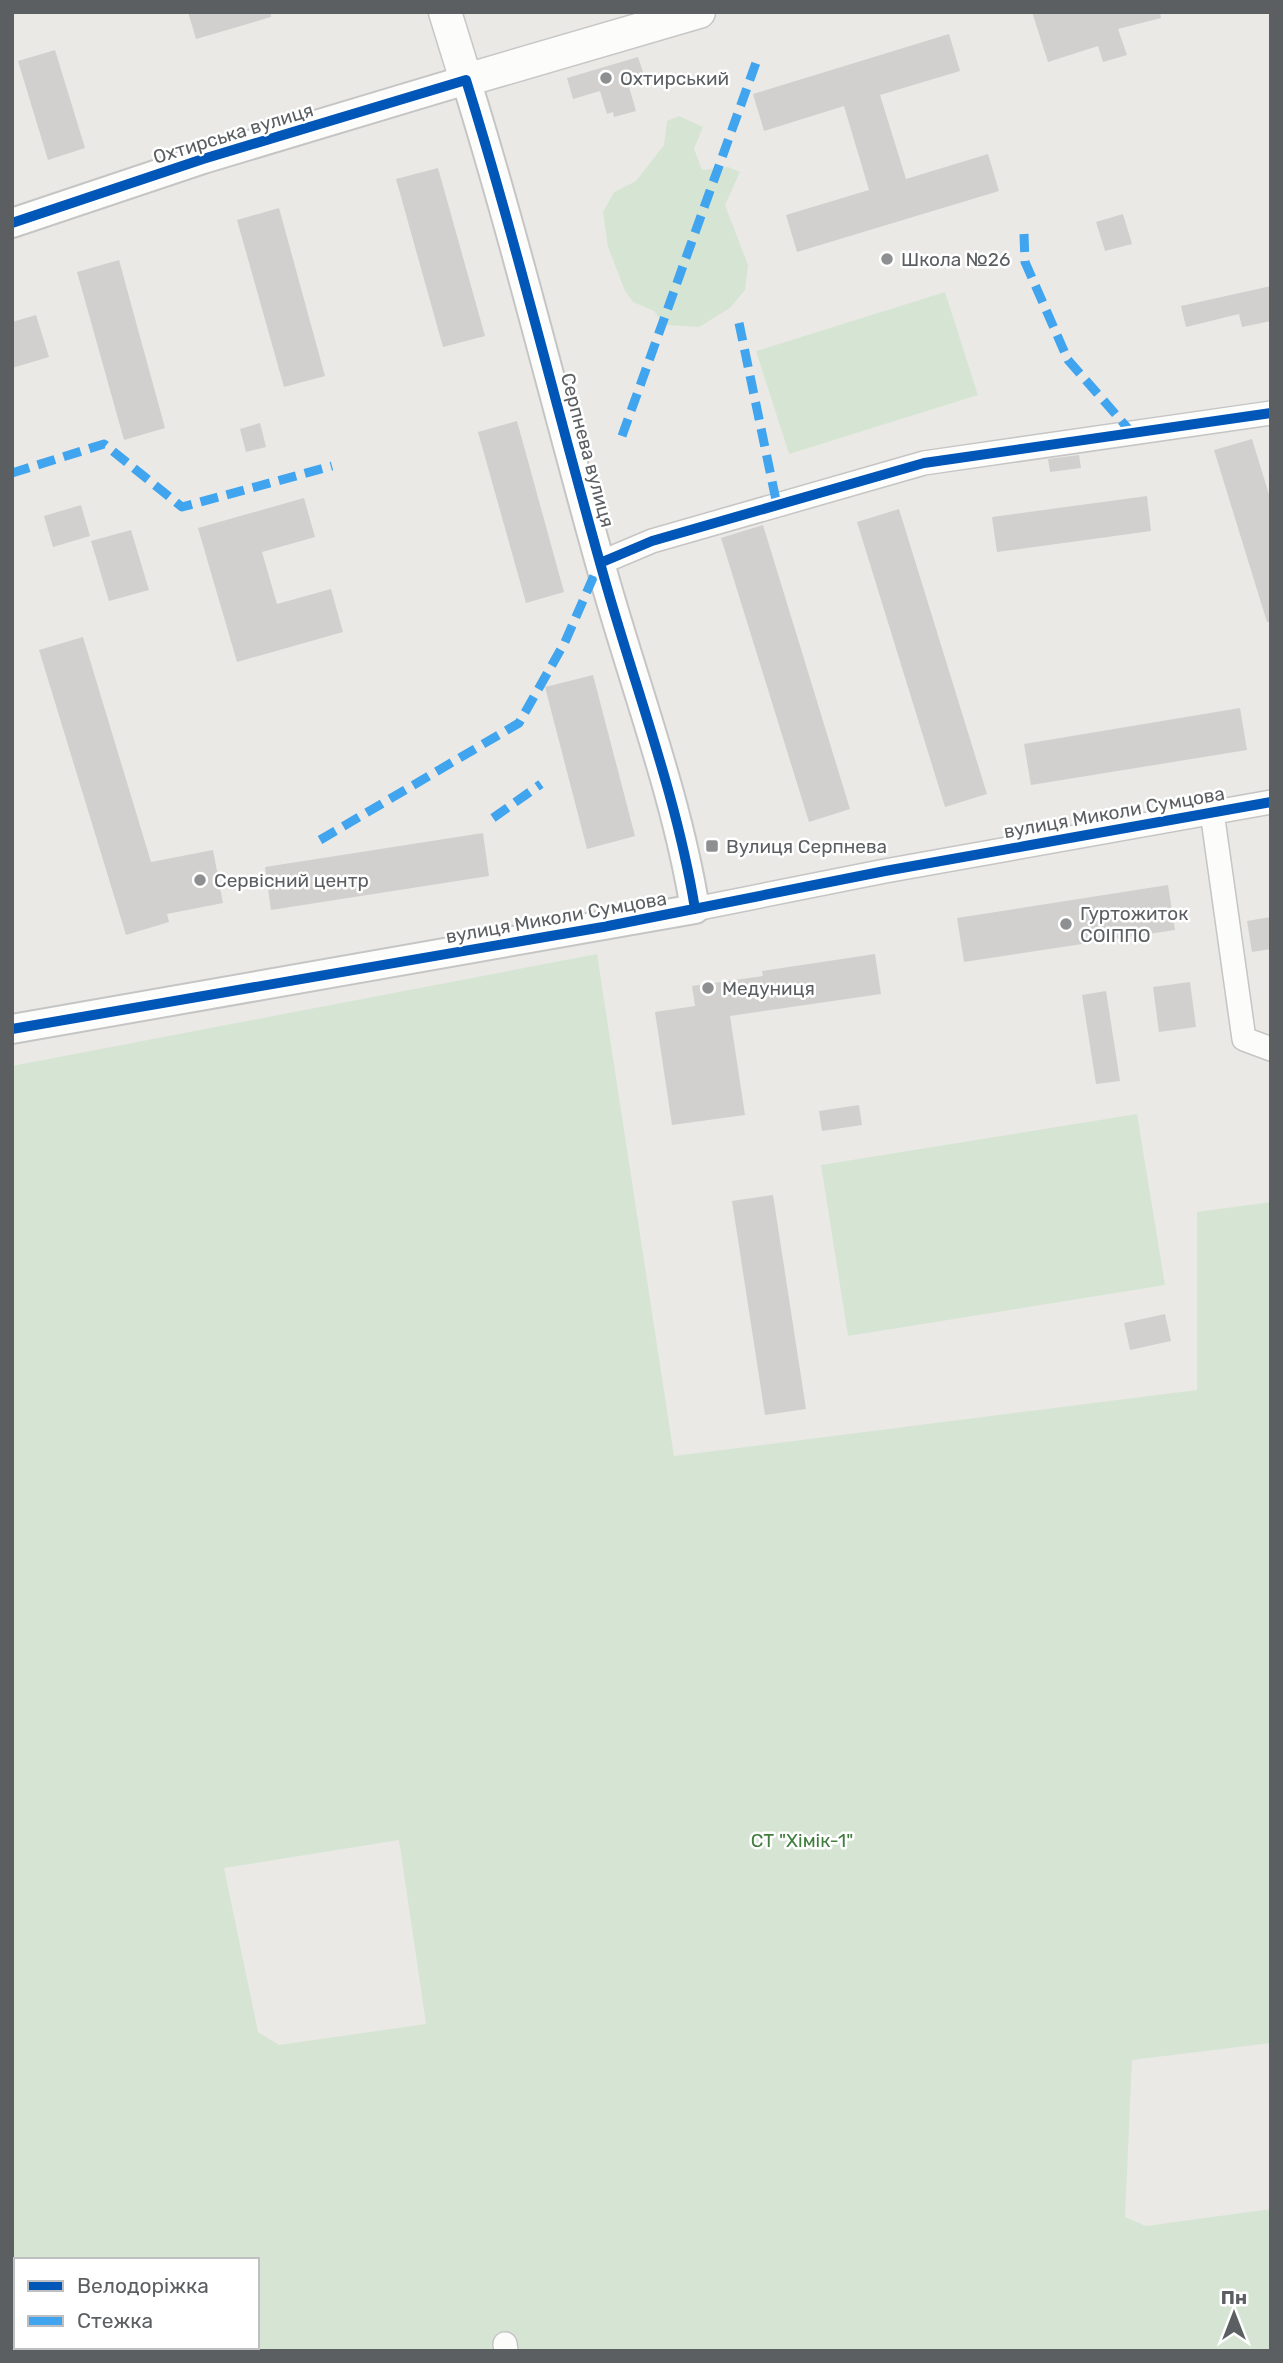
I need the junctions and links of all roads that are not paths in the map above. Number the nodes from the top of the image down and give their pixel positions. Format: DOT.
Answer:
graph roads {
  1 [pos="445,12"];
  2 [pos="699,12"];
  3 [pos="466,80"];
  4 [pos="12,223"];
  5 [pos="1271,413"];
  6 [pos="600,563"];
  7 [pos="1271,802"];
  8 [pos="1212,812"];
  9 [pos="695,909"];
  10 [pos="12,1029"];
  11 [pos="1271,1049"];
  1 -- 3 [label="main road, Серпнева вулиця"];
  2 -- 3 [label="main road, Охтирська вулиця"];
  3 -- 4 [label="street, Охтирська вулиця"];
  3 -- 6 [label="street, Серпнева вулиця"];
  5 -- 6 [label="street"];
  6 -- 9 [label="street, Серпнева вулиця"];
  7 -- 8 [label="street, вулиця Миколи Сумцова"];
  8 -- 9 [label="street, вулиця Миколи Сумцова"];
  8 -- 11 [label="street"];
  9 -- 10 [label="street, вулиця Миколи Сумцова"];
}
